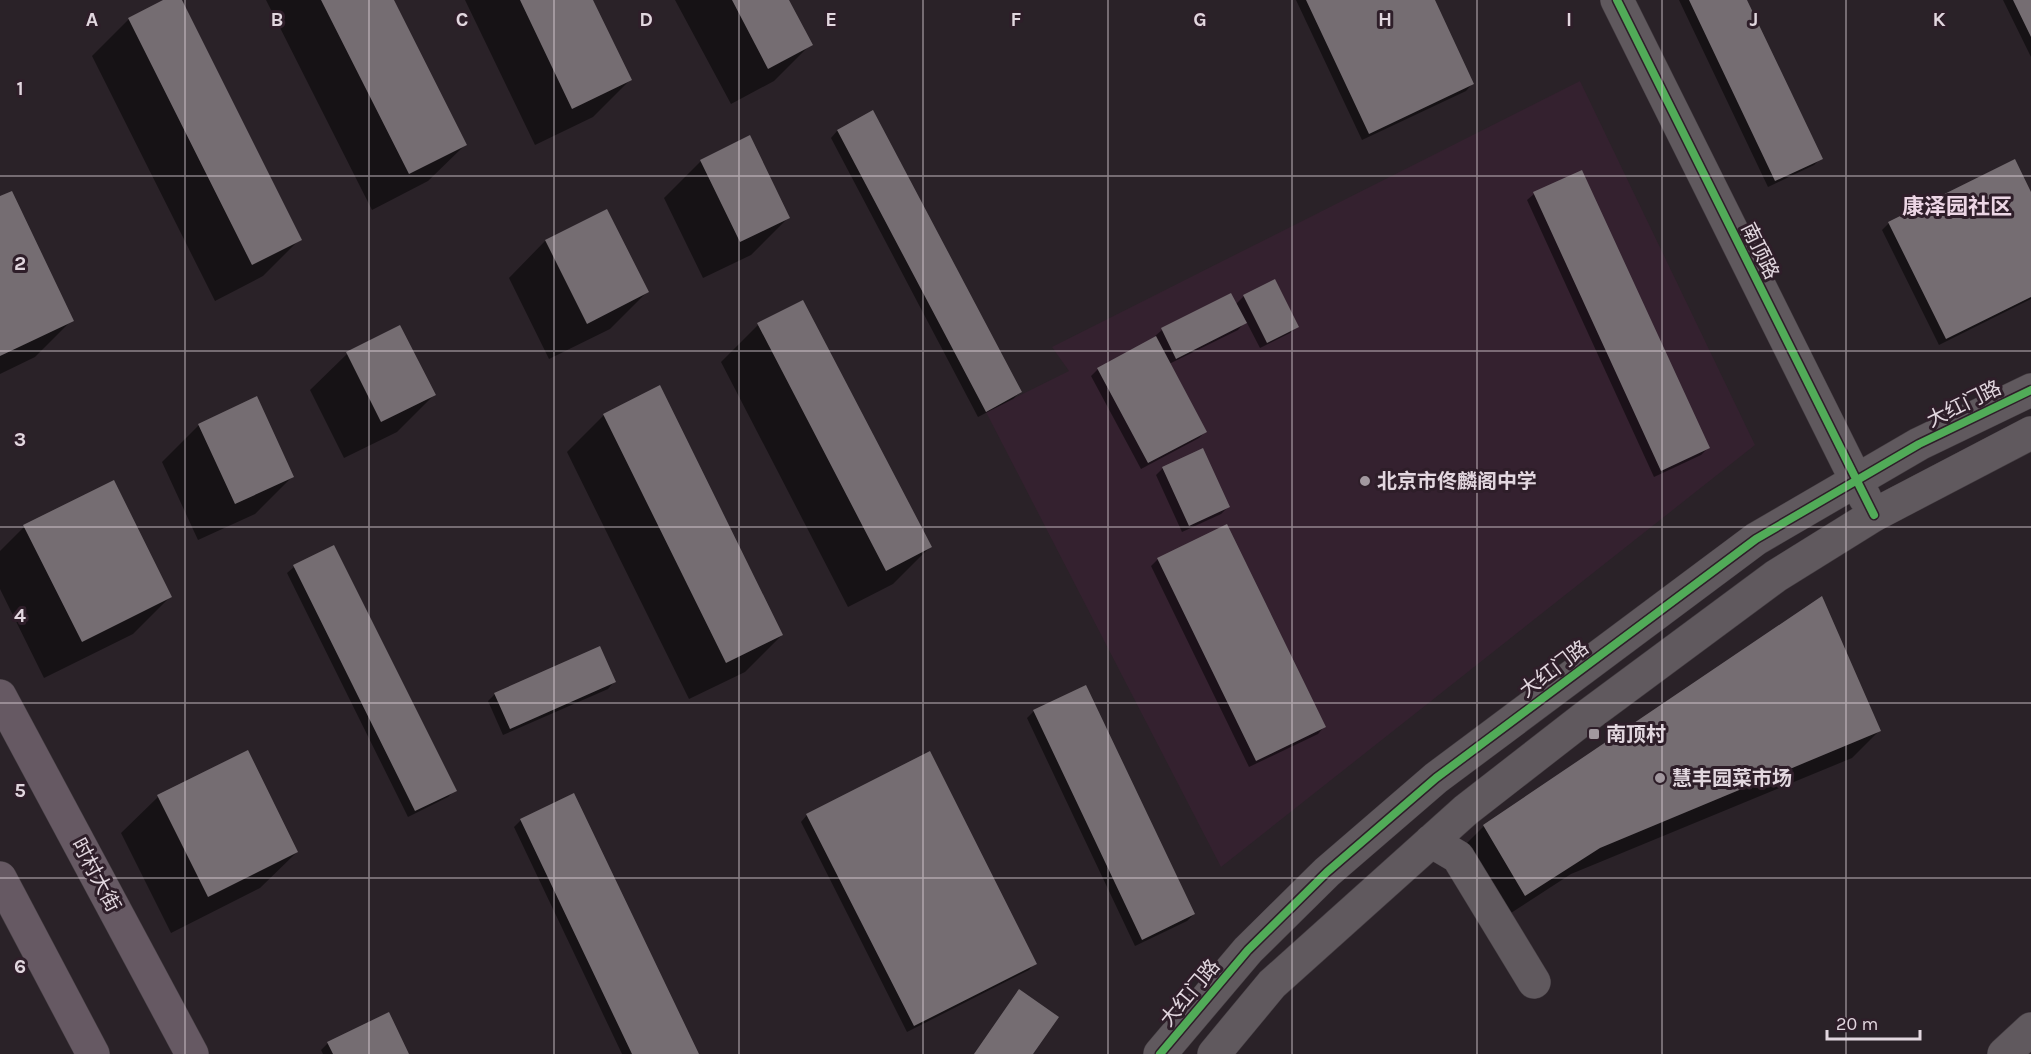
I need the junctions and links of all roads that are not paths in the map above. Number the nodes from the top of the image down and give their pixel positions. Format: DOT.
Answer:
graph roads {
  1 [pos="1617,0"];
  2 [pos="2031,390"];
  3 [pos="2031,433"];
  4 [pos="1855,480"];
  5 [pos="1874,515"];
  6 [pos="0,696"];
  7 [pos="1431,841"];
  8 [pos="0,878"];
  9 [pos="1534,982"];
  10 [pos="2031,1029"];
  11 [pos="85,1051"];
  12 [pos="192,1054"];
  13 [pos="1160,1054"];
  14 [pos="1214,1054"];
  15 [pos="2004,1054"];
  1 -- 4 [label="street, 南顶路"];
  2 -- 4 [label="street, 大红门路"];
  3 -- 5 [label="street"];
  4 -- 5 [label="street, 南顶路"];
  4 -- 13 [label="street, 大红门路"];
  5 -- 7 [label="street"];
  6 -- 12 [label="main road, 时村大街"];
  7 -- 9 [label="street"];
  7 -- 14 [label="street"];
  8 -- 11 [label="main road"];
  10 -- 15 [label="street"];
}
